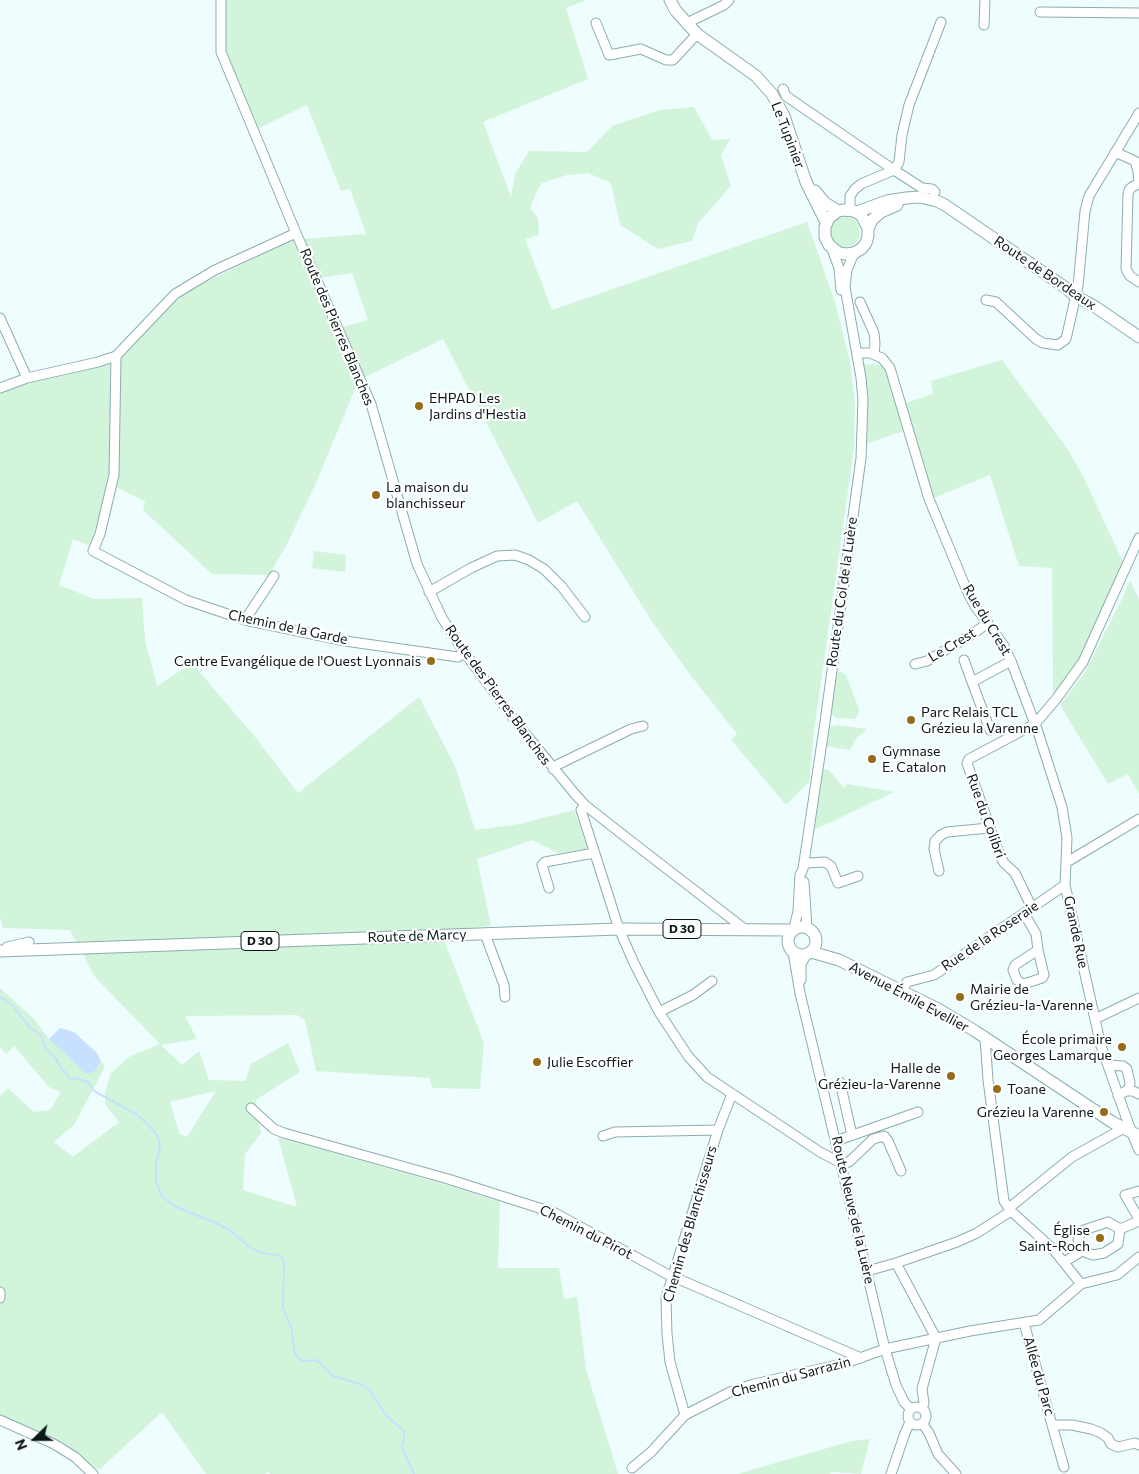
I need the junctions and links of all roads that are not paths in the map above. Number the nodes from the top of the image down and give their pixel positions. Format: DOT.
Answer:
graph roads {
  1 [pos="221,0"];
  2 [pos="670,0"];
  3 [pos="729,0"];
  4 [pos="985,0"];
  5 [pos="1040,12"];
  6 [pos="1139,13"];
  7 [pos="940,22"];
  8 [pos="596,23"];
  9 [pos="687,25"];
  10 [pos="984,25"];
  11 [pos="697,34"];
  12 [pos="783,88"];
  13 [pos="1139,113"];
  14 [pos="1115,152"];
  15 [pos="896,166"];
  16 [pos="806,182"];
  17 [pos="1139,184"];
  18 [pos="935,192"];
  19 [pos="950,210"];
  20 [pos="838,211"];
  21 [pos="853,211"];
  22 [pos="826,222"];
  23 [pos="868,228"];
  24 [pos="296,233"];
  25 [pos="832,249"];
  26 [pos="854,253"];
  27 [pos="1139,282"];
  28 [pos="1075,296"];
  29 [pos="986,300"];
  30 [pos="860,302"];
  31 [pos="848,315"];
  32 [pos="0,318"];
  33 [pos="1139,337"];
  34 [pos="857,354"];
  35 [pos="874,354"];
  36 [pos="116,356"];
  37 [pos="27,378"];
  38 [pos="0,388"];
  39 [pos="1139,538"];
  40 [pos="274,576"];
  41 [pos="429,592"];
  42 [pos="585,616"];
  43 [pos="245,620"];
  44 [pos="988,623"];
  45 [pos="464,652"];
  46 [pos="964,660"];
  47 [pos="1011,661"];
  48 [pos="915,664"];
  49 [pos="972,682"];
  50 [pos="1035,724"];
  51 [pos="643,726"];
  52 [pos="990,730"];
  53 [pos="553,769"];
  54 [pos="585,805"];
  55 [pos="1139,819"];
  56 [pos="989,828"];
  57 [pos="594,853"];
  58 [pos="1067,862"];
  59 [pos="806,866"];
  60 [pos="939,872"];
  61 [pos="858,876"];
  62 [pos="1065,885"];
  63 [pos="549,888"];
  64 [pos="1054,893"];
  65 [pos="1068,898"];
  66 [pos="1028,911"];
  67 [pos="806,927"];
  68 [pos="619,929"];
  69 [pos="793,929"];
  70 [pos="746,930"];
  71 [pos="485,934"];
  72 [pos="28,942"];
  73 [pos="0,943"];
  74 [pos="88,947"];
  75 [pos="790,948"];
  76 [pos="0,949"];
  77 [pos="811,949"];
  78 [pos="1038,950"];
  79 [pos="712,982"];
  80 [pos="902,991"];
  81 [pos="505,998"];
  82 [pos="1139,998"];
  83 [pos="804,1008"];
  84 [pos="659,1012"];
  85 [pos="1095,1020"];
  86 [pos="985,1038"];
  87 [pos="1108,1065"];
  88 [pos="840,1082"];
  89 [pos="732,1094"];
  90 [pos="1122,1094"];
  91 [pos="1139,1094"];
  92 [pos="250,1108"];
  93 [pos="918,1112"];
  94 [pos="1130,1129"];
  95 [pos="718,1130"];
  96 [pos="852,1135"];
  97 [pos="603,1136"];
  98 [pos="836,1141"];
  99 [pos="1139,1150"];
  100 [pos="841,1163"];
  101 [pos="901,1171"];
  102 [pos="1139,1191"];
  103 [pos="1010,1210"];
  104 [pos="1139,1220"];
  105 [pos="1120,1229"];
  106 [pos="1082,1252"];
  107 [pos="1139,1257"];
  108 [pos="1064,1262"];
  109 [pos="896,1263"];
  110 [pos="867,1270"];
  111 [pos="674,1277"];
  112 [pos="1081,1284"];
  113 [pos="0,1292"];
  114 [pos="0,1298"];
  115 [pos="1024,1323"];
  116 [pos="936,1338"];
  117 [pos="885,1349"];
  118 [pos="861,1358"];
  119 [pos="911,1409"];
  120 [pos="922,1409"];
  121 [pos="685,1415"];
  122 [pos="0,1420"];
  123 [pos="910,1422"];
  124 [pos="922,1424"];
  125 [pos="1052,1425"];
  126 [pos="1139,1445"];
  127 [pos="1064,1467"];
  128 [pos="632,1468"];
  129 [pos="93,1474"];
  130 [pos="891,1474"];
  131 [pos="956,1474"];
  1 -- 24 [label="street, Route des Pierres Blanches"];
  2 -- 9 [label="main road, Le Tupinier"];
  3 -- 9 [label="street"];
  4 -- 10 [label="street"];
  5 -- 6 [label="street"];
  7 -- 15 [label="street"];
  8 -- 11 [label="street"];
  9 -- 11 [label="main road, Le Tupinier"];
  11 -- 16 [label="main road, Le Tupinier"];
  12 -- 15 [label="street, Le Tupinier"];
  13 -- 14 [label="street"];
  14 -- 17 [label="street"];
  14 -- 28 [label="street"];
  15 -- 18 [label="street, Le Tupinier"];
  15 -- 21 [label="street"];
  16 -- 20 [label="main road"];
  16 -- 22 [label="main road, Le Tupinier"];
  17 -- 27 [label="street"];
  19 -- 21 [label="main road, Route de Bordeaux"];
  19 -- 23 [label="main road, Route de Bordeaux"];
  19 -- 28 [label="main road, Route de Bordeaux"];
  20 -- 21 [label="main road"];
  20 -- 22 [label="main road"];
  21 -- 23 [label="main road"];
  22 -- 25 [label="main road"];
  23 -- 26 [label="main road"];
  24 -- 36 [label="street"];
  24 -- 41 [label="street, Route des Pierres Blanches"];
  25 -- 26 [label="main road"];
  25 -- 31 [label="street, Route du Col de la Luère"];
  26 -- 31 [label="street, Route du Col de la Luère"];
  28 -- 29 [label="street"];
  28 -- 33 [label="main road, Route de Bordeaux"];
  30 -- 35 [label="street"];
  31 -- 34 [label="street, Route du Col de la Luère"];
  32 -- 37 [label="street"];
  34 -- 35 [label="street"];
  34 -- 59 [label="street, Route du Col de la Luère"];
  35 -- 44 [label="street, Rue du Crest"];
  36 -- 37 [label="street"];
  36 -- 43 [label="street, Chemin de la Garde"];
  37 -- 38 [label="street"];
  39 -- 50 [label="street"];
  40 -- 43 [label="street"];
  41 -- 42 [label="street"];
  41 -- 45 [label="street, Route des Pierres Blanches"];
  43 -- 45 [label="street, Chemin de la Garde"];
  44 -- 47 [label="street, Rue du Crest"];
  44 -- 48 [label="street, Le Crest"];
  45 -- 53 [label="street, Route des Pierres Blanches"];
  46 -- 49 [label="street"];
  47 -- 49 [label="street"];
  47 -- 50 [label="street, Rue du Crest"];
  49 -- 52 [label="street"];
  50 -- 56 [label="street, Rue du Colibri"];
  50 -- 58 [label="street, Rue du Crest"];
  51 -- 53 [label="street"];
  53 -- 54 [label="street, Route des Pierres Blanches"];
  54 -- 57 [label="street"];
  54 -- 70 [label="street, Route des Pierres Blanches"];
  55 -- 58 [label="street"];
  56 -- 60 [label="street"];
  56 -- 66 [label="street, Rue du Colibri"];
  57 -- 63 [label="street"];
  57 -- 68 [label="street"];
  58 -- 62 [label="street, Rue du Crest"];
  59 -- 61 [label="street"];
  59 -- 67 [label="street, Route du Col de la Luère"];
  59 -- 69 [label="street, Route du Col de la Luère"];
  62 -- 64 [label="street, Rue de la Roseraie"];
  62 -- 65 [label="street, Grande Rue"];
  64 -- 65 [label="street, Rue de la Roseraie"];
  64 -- 66 [label="street, Rue de la Roseraie"];
  65 -- 85 [label="street, Grande Rue"];
  66 -- 78 [label="street, Rue du Colibri"];
  66 -- 80 [label="street, Rue de la Roseraie"];
  67 -- 69 [label="main road"];
  67 -- 77 [label="main road"];
  68 -- 70 [label="main road, Route de Marcy / D 30"];
  68 -- 71 [label="main road, Route de Marcy / D 30"];
  68 -- 84 [label="street"];
  69 -- 70 [label="main road, Route de Marcy / D 30"];
  69 -- 75 [label="main road"];
  70 -- 75 [label="main road, Route de Marcy / D 30"];
  71 -- 74 [label="main road, Route de Marcy / D 30"];
  71 -- 81 [label="street"];
  72 -- 73 [label="main road, Route de Marcy / D 30"];
  72 -- 74 [label="main road, Route de Marcy / D 30"];
  72 -- 76 [label="street, Route de Marcy"];
  74 -- 76 [label="main road, Route de Marcy / D 30"];
  75 -- 77 [label="main road"];
  75 -- 83 [label="street, Route Neuve de la Luère"];
  77 -- 80 [label="main road, Avenue Émile Evellier"];
  77 -- 83 [label="street, Route Neuve de la Luère"];
  79 -- 84 [label="street"];
  80 -- 86 [label="main road, Avenue Émile Evellier"];
  82 -- 85 [label="street"];
  83 -- 98 [label="street, Route Neuve de la Luère"];
  84 -- 89 [label="street"];
  85 -- 87 [label="street, Grande Rue"];
  86 -- 94 [label="main road, Avenue Émile Evellier"];
  86 -- 103 [label="street"];
  87 -- 90 [label="street, Grande Rue"];
  87 -- 90 [label="street"];
  88 -- 96 [label="street"];
  89 -- 95 [label="street, Chemin des Blanchisseurs"];
  89 -- 100 [label="street"];
  90 -- 91 [label="street"];
  90 -- 94 [label="street, Grande Rue"];
  92 -- 111 [label="street, Chemin du Pirot"];
  93 -- 96 [label="street"];
  94 -- 99 [label="street, Grande Rue"];
  94 -- 103 [label="street"];
  95 -- 97 [label="street"];
  95 -- 111 [label="street, Chemin des Blanchisseurs"];
  96 -- 98 [label="street"];
  98 -- 100 [label="street, Route Neuve de la Luère"];
  100 -- 101 [label="street"];
  100 -- 110 [label="street, Route Neuve de la Luère"];
  102 -- 104 [label="street"];
  103 -- 108 [label="street"];
  103 -- 109 [label="street"];
  104 -- 105 [label="street"];
  105 -- 106 [label="street"];
  105 -- 106 [label="street"];
  106 -- 108 [label="street"];
  107 -- 112 [label="street"];
  108 -- 112 [label="street"];
  109 -- 110 [label="street"];
  109 -- 116 [label="street"];
  110 -- 117 [label="street, Route Neuve de la Luère"];
  111 -- 118 [label="street, Chemin du Pirot"];
  111 -- 121 [label="street, Chemin des Blanchisseurs"];
  112 -- 115 [label="street, Chemin du Sarrazin"];
  113 -- 114 [label="street"];
  115 -- 116 [label="street, Chemin du Sarrazin"];
  115 -- 125 [label="street, Allée du Parc"];
  116 -- 117 [label="street, Chemin du Sarrazin"];
  116 -- 120 [label="street"];
  117 -- 118 [label="street, Chemin du Sarrazin"];
  117 -- 119 [label="street, Route Neuve de la Luère"];
  118 -- 121 [label="street, Chemin du Sarrazin"];
  119 -- 120 [label="street"];
  119 -- 123 [label="street"];
  120 -- 124 [label="street"];
  121 -- 128 [label="street, Chemin du Sarrazin"];
  122 -- 129 [label="street"];
  123 -- 124 [label="street"];
  123 -- 130 [label="street"];
  124 -- 131 [label="street"];
  125 -- 126 [label="street, Allée du Parc"];
  125 -- 127 [label="street"];
}
